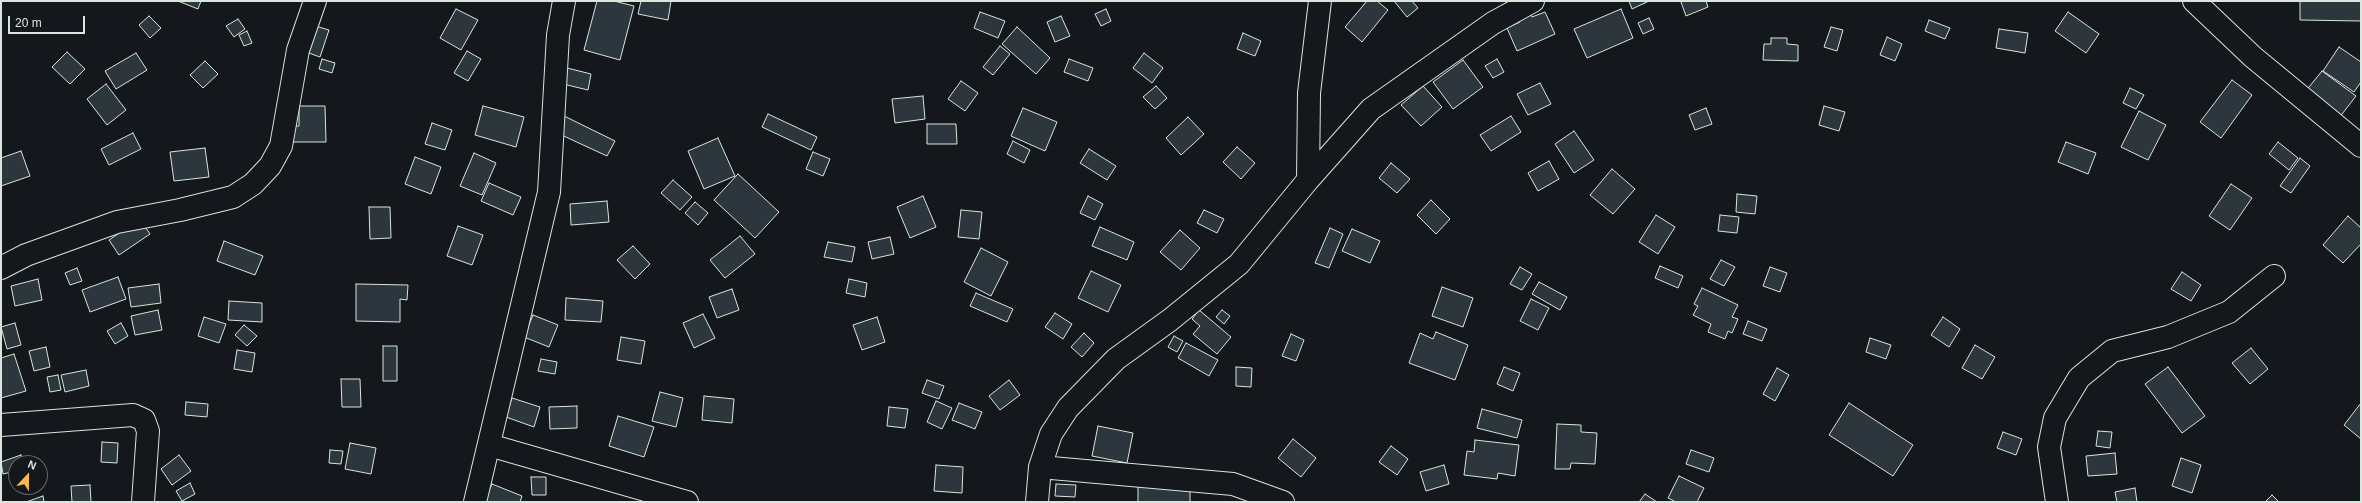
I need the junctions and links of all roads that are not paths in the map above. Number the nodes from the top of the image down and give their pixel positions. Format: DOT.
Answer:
graph roads {
  1 [pos="315,1"];
  2 [pos="564,1"];
  3 [pos="1320,1"];
  4 [pos="1533,1"];
  5 [pos="2194,1"];
  6 [pos="2361,146"];
  7 [pos="1308,180"];
  8 [pos="1,268"];
  9 [pos="2274,276"];
  10 [pos="1,425"];
  11 [pos="489,445"];
  12 [pos="1040,466"];
  13 [pos="143,502"];
  14 [pos="475,502"];
  15 [pos="687,502"];
  16 [pos="1037,502"];
  17 [pos="1283,502"];
  18 [pos="2057,502"];
  1 -- 8 [label="street"];
  2 -- 11 [label="street"];
  3 -- 7 [label="street"];
  4 -- 7 [label="street"];
  5 -- 6 [label="street"];
  7 -- 12 [label="street"];
  9 -- 18 [label="street"];
  10 -- 13 [label="street"];
  11 -- 14 [label="street"];
  11 -- 15 [label="street"];
  12 -- 16 [label="street"];
  12 -- 17 [label="street"];
}
